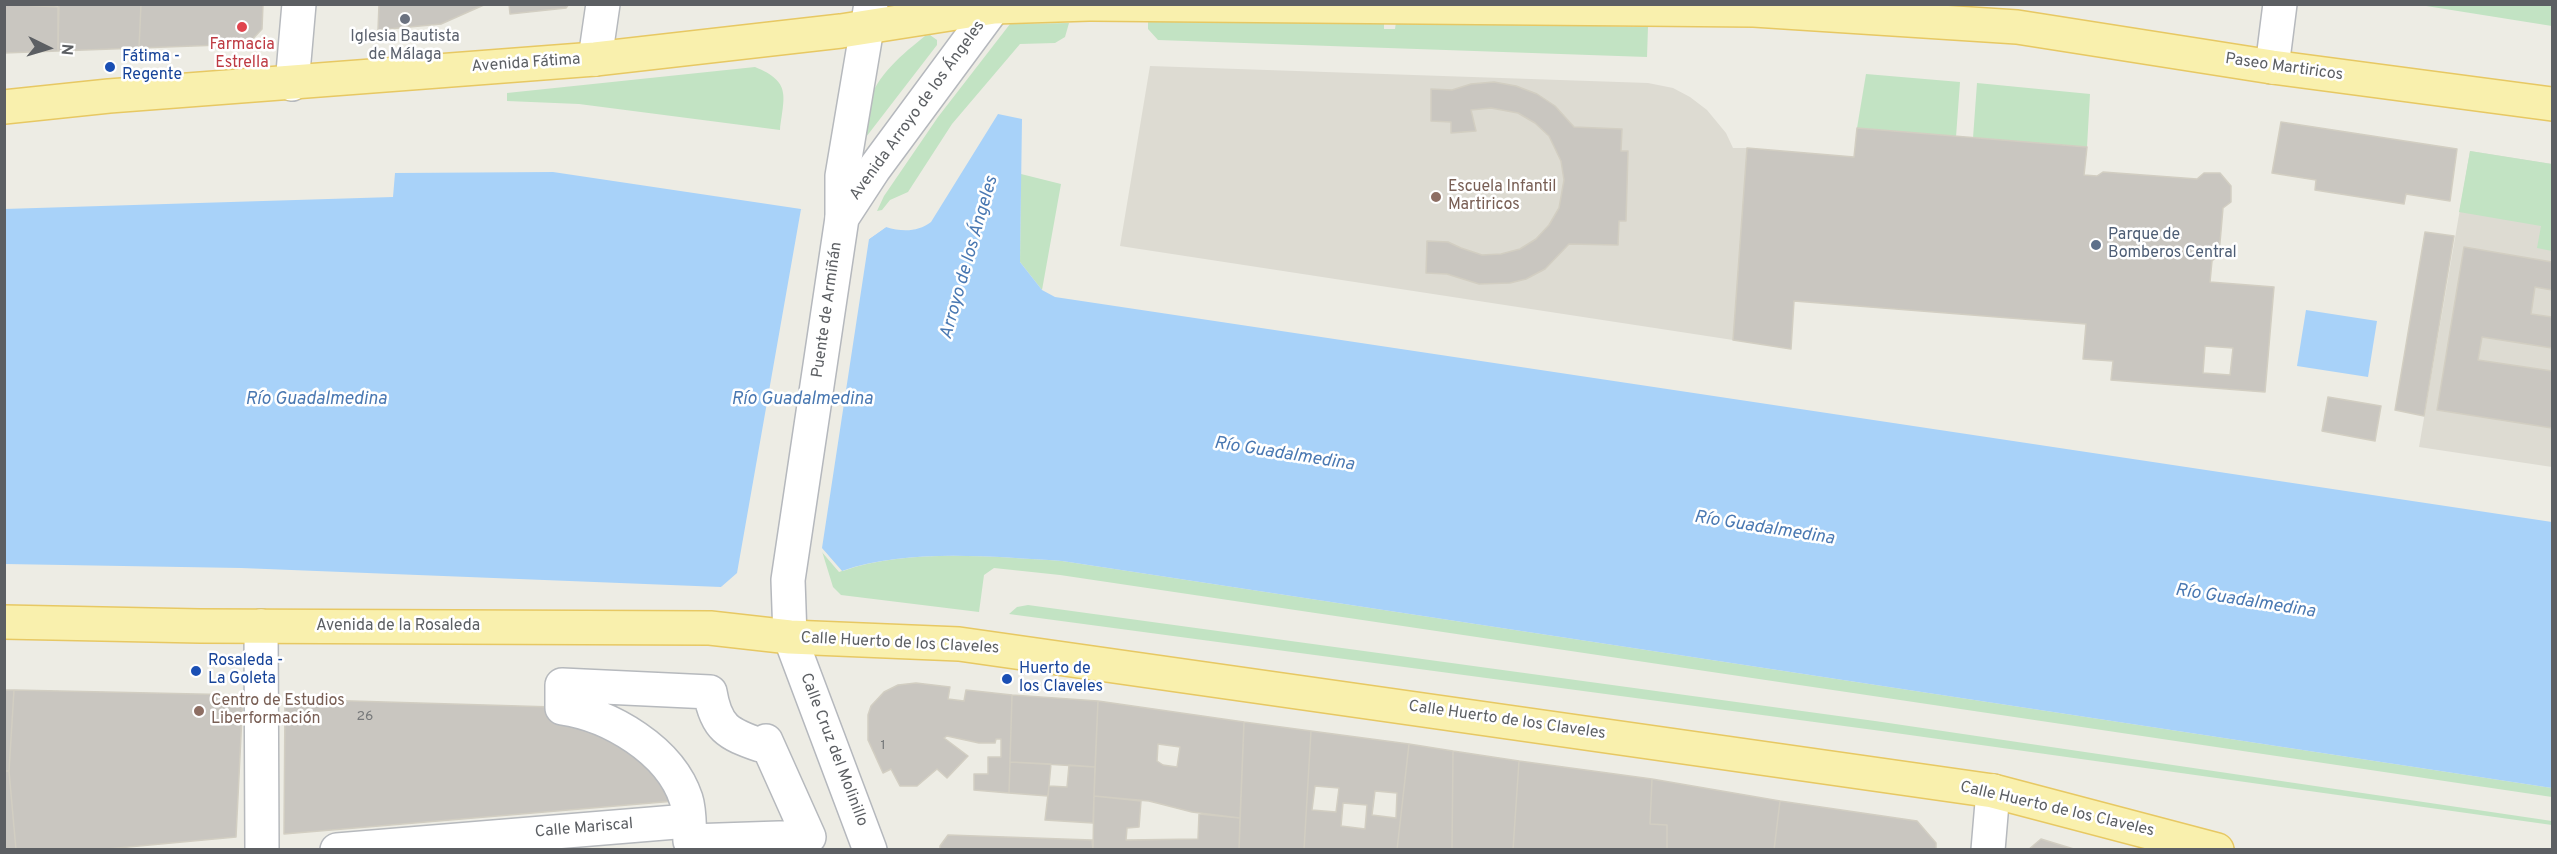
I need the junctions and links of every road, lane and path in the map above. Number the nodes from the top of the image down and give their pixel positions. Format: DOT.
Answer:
graph roads {
  1 [pos="299,4"];
  2 [pos="603,4"];
  3 [pos="1091,4"];
  4 [pos="1930,4"];
  5 [pos="2280,4"];
  6 [pos="995,6"];
  7 [pos="869,16"];
  8 [pos="2017,27"];
  9 [pos="595,59"];
  10 [pos="2272,67"];
  11 [pos="292,84"];
  12 [pos="2553,104"];
  13 [pos="4,107"];
  14 [pos="842,218"];
  15 [pos="788,580"];
  16 [pos="4,622"];
  17 [pos="261,626"];
  18 [pos="790,637"];
  19 [pos="1993,791"];
  20 [pos="688,821"];
  21 [pos="262,849"];
  22 [pos="337,849"];
  23 [pos="870,849"];
  24 [pos="1988,849"];
  25 [pos="2217,849"];
  1 -- 11 [label="street"];
  2 -- 9 [label="street"];
  3 -- 6 [label="main road, Paseo Martiricos"];
  3 -- 8 [label="main road, Paseo Martiricos"];
  4 -- 8 [label="street, Paseo Martiricos"];
  5 -- 10 [label="street"];
  6 -- 7 [label="main road, Avenida Fátima"];
  6 -- 14 [label="street, Avenida Arroyo de los Ángeles"];
  7 -- 9 [label="main road, Avenida Fátima"];
  7 -- 14 [label="street, Puente de Armiñán"];
  8 -- 10 [label="main road, Paseo Martiricos"];
  9 -- 11 [label="main road, Avenida Fátima"];
  10 -- 12 [label="main road, Paseo Martiricos"];
  11 -- 13 [label="main road, Avenida Fátima"];
  14 -- 15 [label="street, Puente de Armiñán"];
  15 -- 18 [label="street, Calle Cruz del Molinillo"];
  16 -- 17 [label="main road, Avenida de la Rosaleda"];
  17 -- 18 [label="main road, Avenida de la Rosaleda"];
  17 -- 21 [label="street"];
  18 -- 19 [label="main road, Calle Huerto de los Claveles"];
  18 -- 23 [label="street, Calle Cruz del Molinillo"];
  19 -- 24 [label="street"];
  19 -- 25 [label="main road, Calle Huerto de los Claveles"];
  20 -- 20 [label="street"];
  20 -- 22 [label="street, Calle Mariscal"];
}
